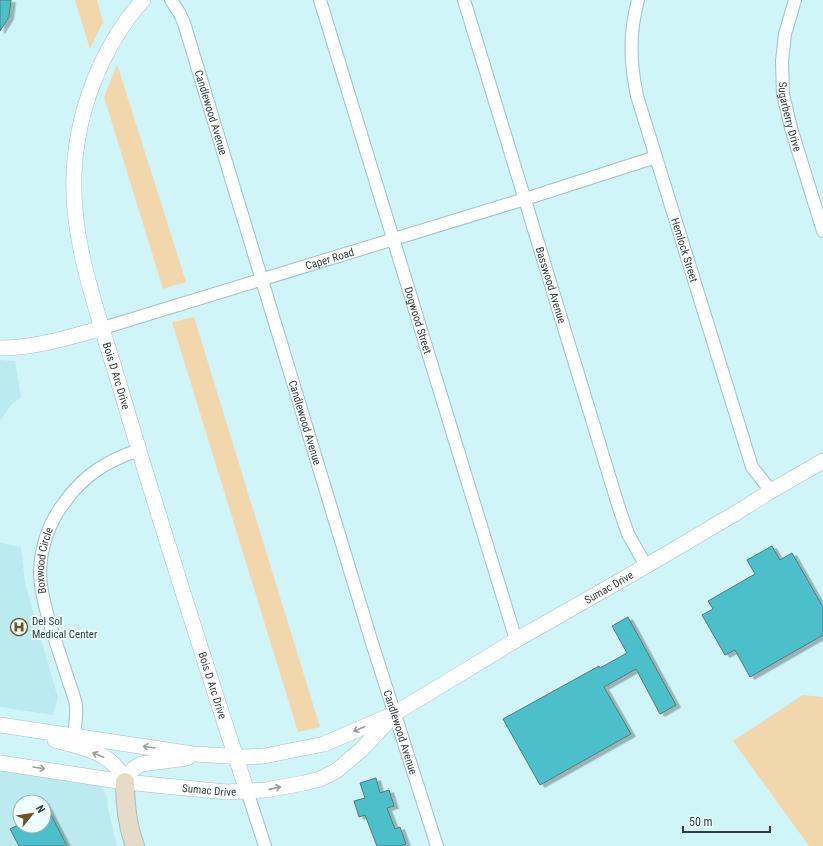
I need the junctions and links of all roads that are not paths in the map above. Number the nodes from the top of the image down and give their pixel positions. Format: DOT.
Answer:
graph roads {
  1 [pos="143,0"];
  2 [pos="171,0"];
  3 [pos="320,0"];
  4 [pos="464,0"];
  5 [pos="638,0"];
  6 [pos="795,0"];
  7 [pos="656,157"];
  8 [pos="525,199"];
  9 [pos="823,231"];
  10 [pos="394,240"];
  11 [pos="262,280"];
  12 [pos="103,328"];
  13 [pos="0,348"];
  14 [pos="139,450"];
  15 [pos="823,461"];
  16 [pos="771,491"];
  17 [pos="646,566"];
  18 [pos="516,640"];
  19 [pos="394,714"];
  20 [pos="3,725"];
  21 [pos="74,735"];
  22 [pos="212,755"];
  23 [pos="236,756"];
  24 [pos="0,763"];
  25 [pos="125,782"];
  26 [pos="247,791"];
  27 [pos="135,846"];
  28 [pos="265,846"];
  29 [pos="437,846"];
  1 -- 12 [label="street, Bois D Arc Drive"];
  2 -- 11 [label="street, Candlewood Avenue"];
  3 -- 10 [label="street, Dogwood Street"];
  4 -- 8 [label="street, Basswood Avenue"];
  5 -- 7 [label="street, Hemlock Street"];
  6 -- 9 [label="street, Sugarberry Drive"];
  7 -- 8 [label="street, Caper Road"];
  7 -- 16 [label="street, Hemlock Street"];
  8 -- 10 [label="street, Caper Road"];
  8 -- 17 [label="street, Basswood Avenue"];
  10 -- 11 [label="street, Caper Road"];
  10 -- 18 [label="street, Dogwood Street"];
  11 -- 12 [label="street, Caper Road"];
  11 -- 19 [label="street, Candlewood Avenue"];
  12 -- 13 [label="street, Caper Road"];
  12 -- 14 [label="street, Bois D Arc Drive"];
  14 -- 21 [label="street, Boxwood Circle"];
  14 -- 23 [label="street, Bois D Arc Drive"];
  15 -- 16 [label="street, Sumac Drive"];
  16 -- 17 [label="street, Sumac Drive"];
  17 -- 18 [label="street, Sumac Drive"];
  18 -- 19 [label="street, Sumac Drive"];
  19 -- 23 [label="street, Sumac Drive, one-way"];
  26 -- 19 [label="street, Sumac Drive, one-way"];
  19 -- 29 [label="street, Candlewood Avenue"];
  20 -- 21 [label="street, Sumac Drive"];
  25 -- 20 [label="street, one-way"];
  22 -- 21 [label="street, Sumac Drive, one-way"];
  22 -- 23 [label="street, Sumac Drive"];
  22 -- 25 [label="street"];
  23 -- 26 [label="street, Bois D Arc Drive"];
  24 -- 25 [label="street, Sumac Drive, one-way"];
  25 -- 26 [label="street, Sumac Drive"];
  25 -- 27 [label="main road"];
  26 -- 28 [label="street"];
}
